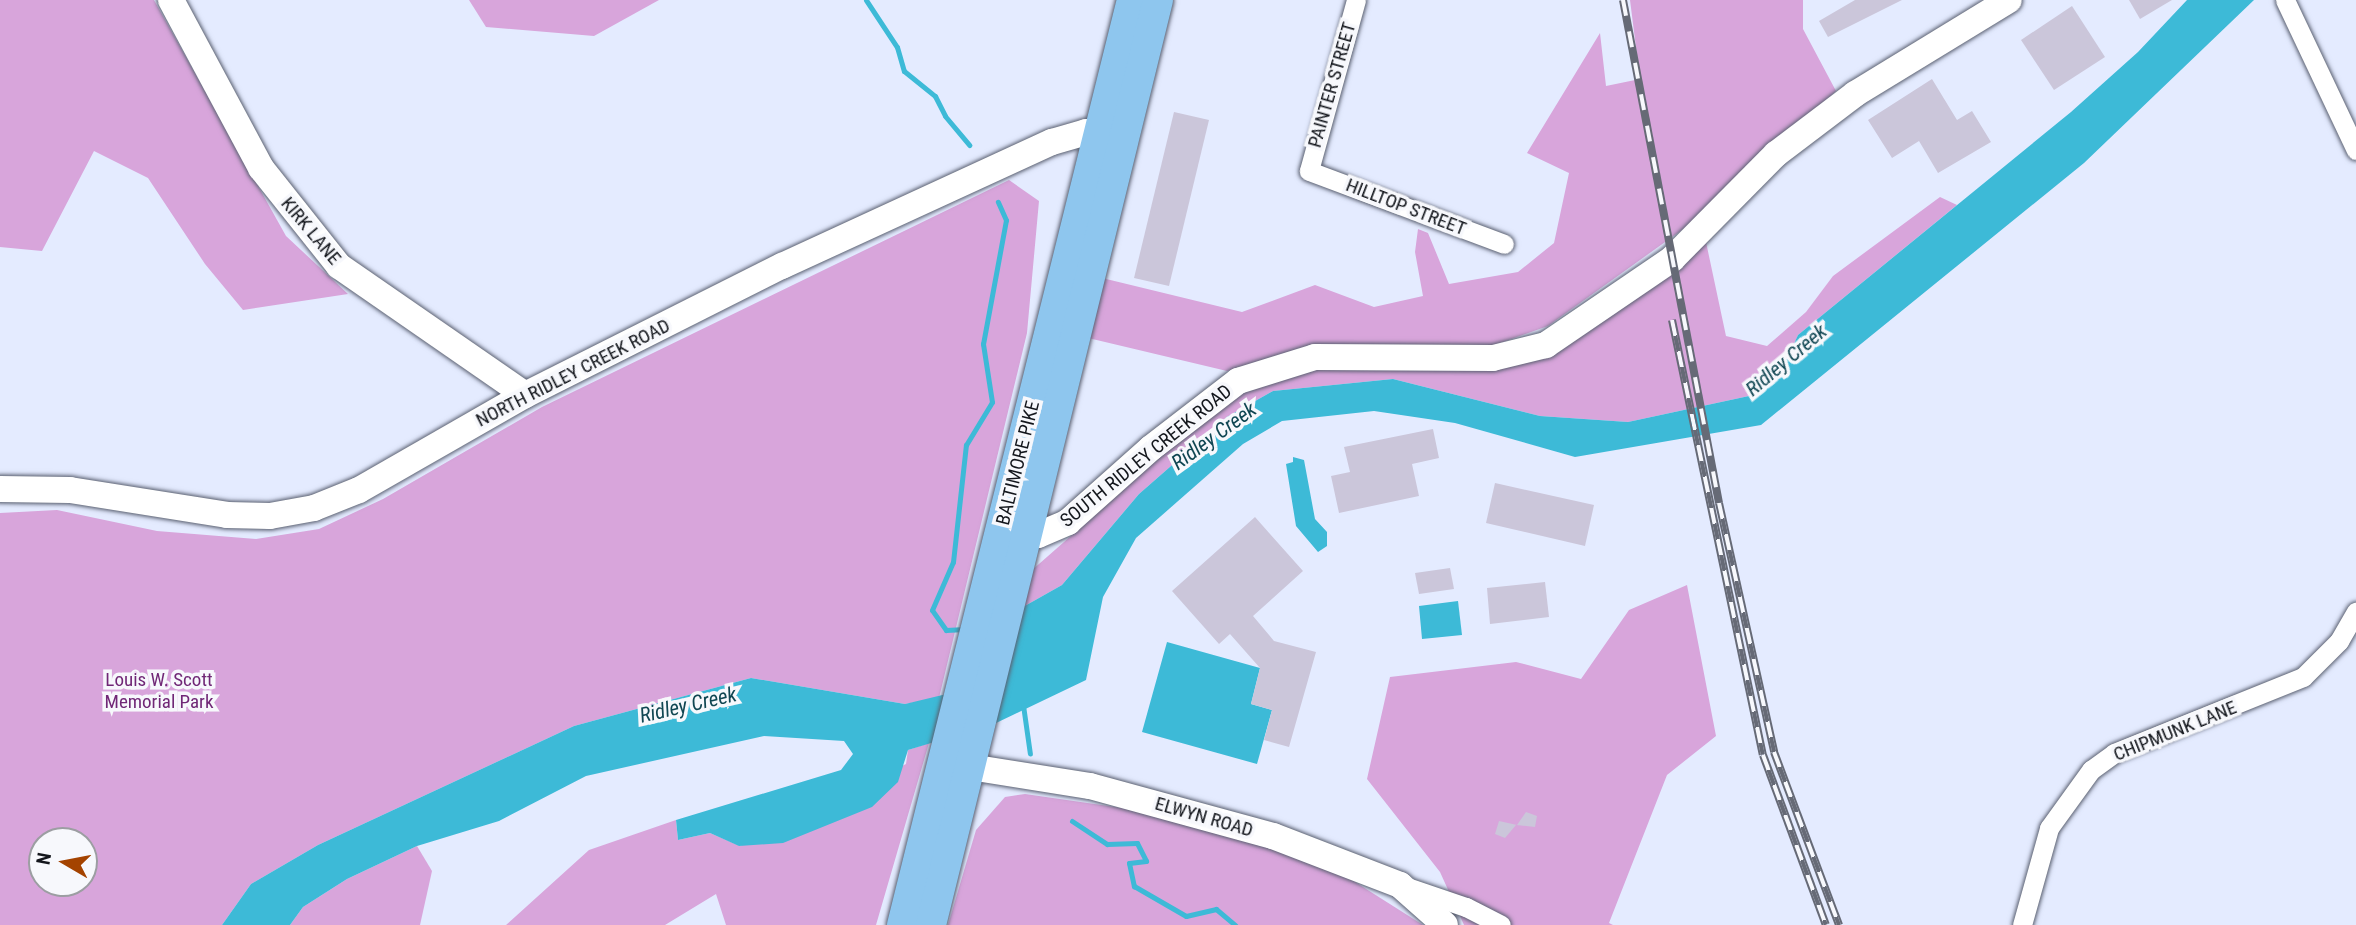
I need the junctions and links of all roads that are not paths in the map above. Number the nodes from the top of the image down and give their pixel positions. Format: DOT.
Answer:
graph roads {
  1 [pos="171,0"];
  2 [pos="1132,0"];
  3 [pos="1158,0"];
  4 [pos="1356,0"];
  5 [pos="2009,0"];
  6 [pos="2287,5"];
  7 [pos="1114,131"];
  8 [pos="2356,150"];
  9 [pos="1309,171"];
  10 [pos="1504,244"];
  11 [pos="525,395"];
  12 [pos="0,489"];
  13 [pos="1014,535"];
  14 [pos="2356,611"];
  15 [pos="954,757"];
  16 [pos="1400,885"];
  17 [pos="902,925"];
  18 [pos="931,925"];
  19 [pos="1445,925"];
  20 [pos="1501,925"];
  21 [pos="2022,925"];
  1 -- 11 [label="street, KIRK LANE"];
  2 -- 7 [label="main road, BALTIMORE PIKE"];
  3 -- 7 [label="main road, BALTIMORE PIKE"];
  4 -- 9 [label="street, PAINTER STREET"];
  5 -- 13 [label="street, SOUTH RIDLEY CREEK ROAD"];
  6 -- 8 [label="street"];
  7 -- 11 [label="street, NORTH RIDLEY CREEK ROAD"];
  7 -- 13 [label="main road, BALTIMORE PIKE"];
  9 -- 10 [label="street, HILLTOP STREET"];
  11 -- 12 [label="street, NORTH RIDLEY CREEK ROAD"];
  13 -- 15 [label="main road, BALTIMORE PIKE"];
  13 -- 15 [label="main road, BALTIMORE PIKE"];
  14 -- 21 [label="street, CHIPMUNK LANE"];
  15 -- 16 [label="street, ELWYN ROAD"];
  15 -- 17 [label="main road, BALTIMORE PIKE"];
  15 -- 18 [label="main road, BALTIMORE PIKE"];
  16 -- 19 [label="street, ELWYN ROAD"];
  16 -- 20 [label="street"];
}
